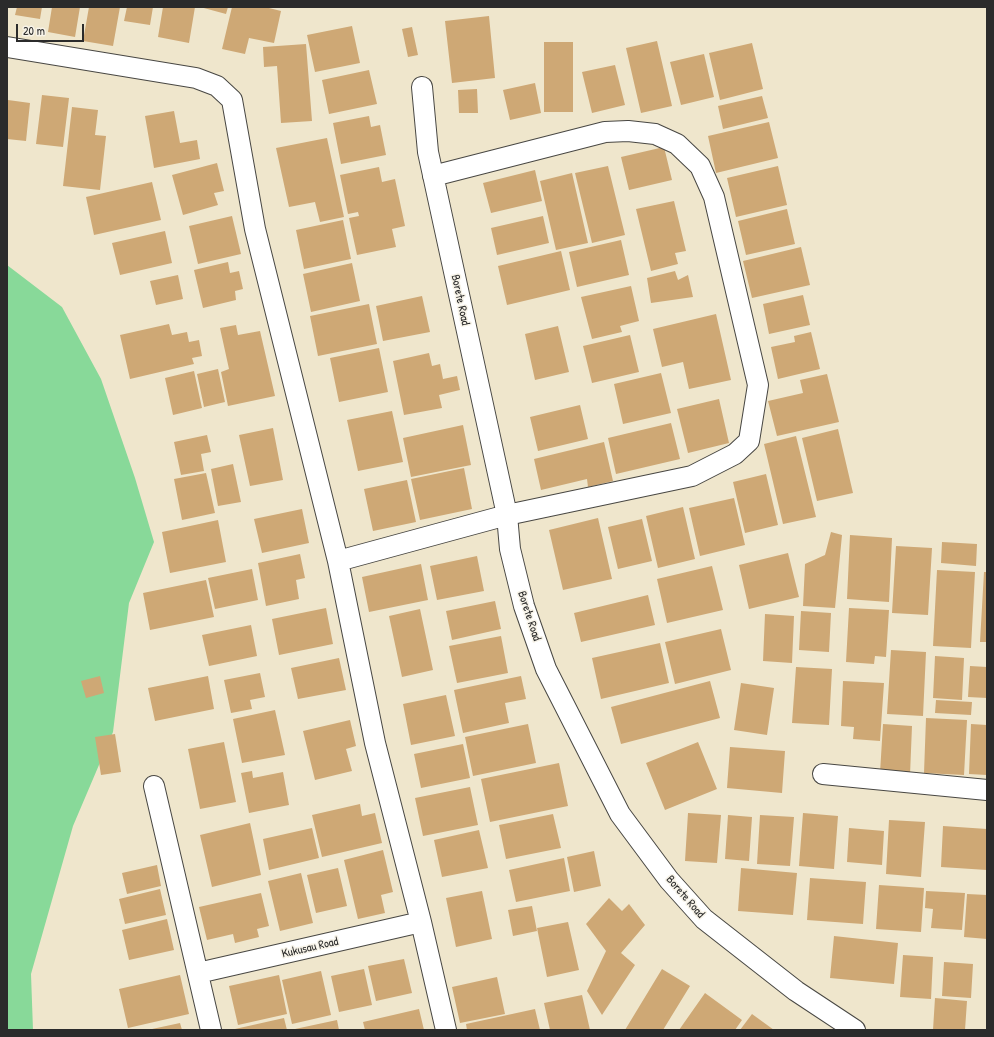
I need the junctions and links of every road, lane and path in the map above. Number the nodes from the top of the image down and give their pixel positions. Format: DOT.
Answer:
graph roads {
  1 [pos="7,47"];
  2 [pos="422,87"];
  3 [pos="433,176"];
  4 [pos="507,515"];
  5 [pos="338,561"];
  6 [pos="823,774"];
  7 [pos="154,786"];
  8 [pos="987,790"];
  9 [pos="421,922"];
  10 [pos="198,973"];
  11 [pos="212,1030"];
  12 [pos="446,1030"];
  13 [pos="855,1030"];
  1 -- 5 [label="street"];
  2 -- 3 [label="street, Borete Road"];
  3 -- 4 [label="street, Borete Road"];
  3 -- 4 [label="street"];
  4 -- 5 [label="street"];
  4 -- 13 [label="street, Borete Road"];
  5 -- 9 [label="street"];
  6 -- 8 [label="street"];
  7 -- 10 [label="street"];
  9 -- 10 [label="street, Kukusau Road"];
  9 -- 12 [label="street"];
  10 -- 11 [label="street"];
}
